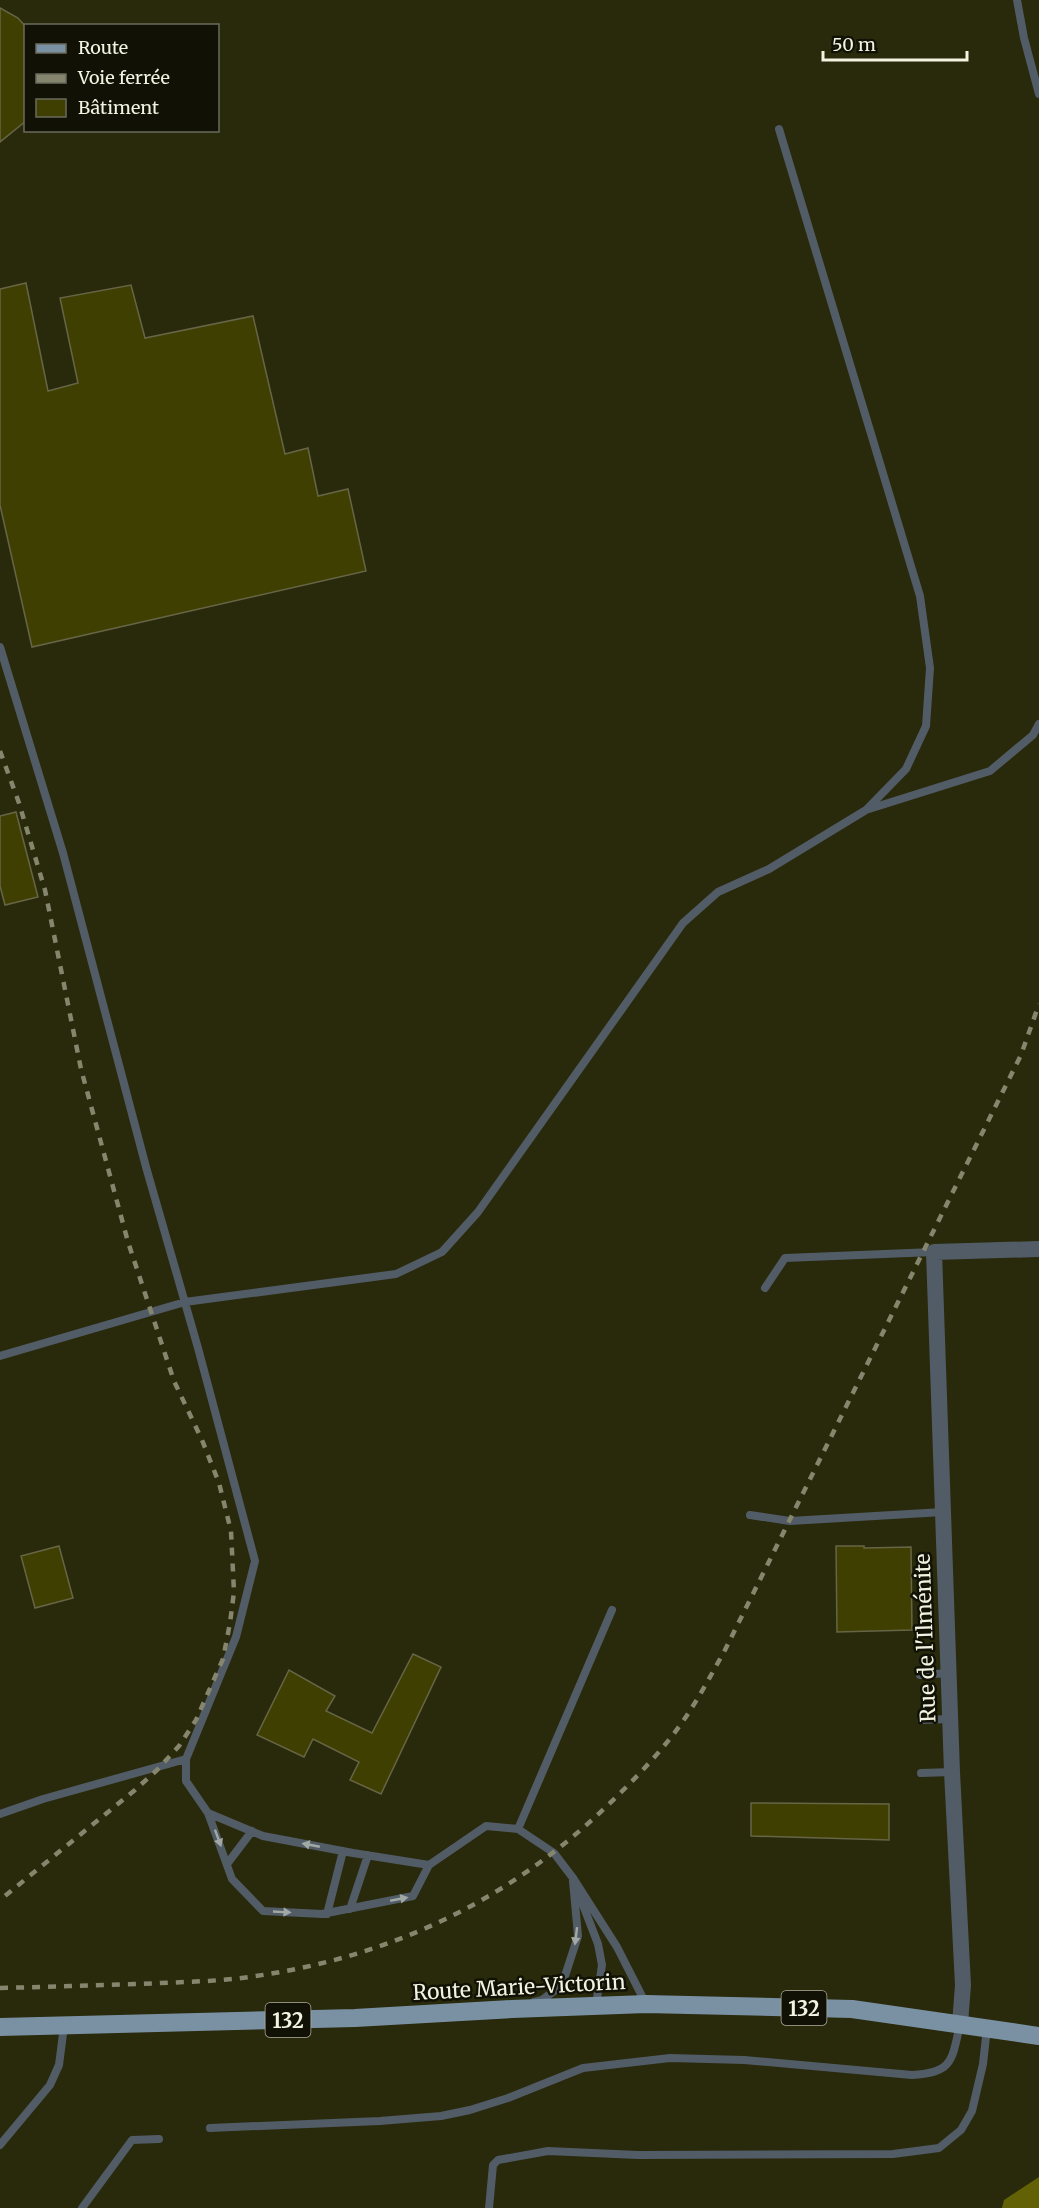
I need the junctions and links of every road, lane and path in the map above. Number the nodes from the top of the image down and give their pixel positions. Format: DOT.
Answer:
graph roads {
  1 [pos="1017,0"];
  2 [pos="1039,94"];
  3 [pos="779,129"];
  4 [pos="0,647"];
  5 [pos="1039,724"];
  6 [pos="866,810"];
  7 [pos="1039,1249"];
  8 [pos="934,1252"];
  9 [pos="765,1288"];
  10 [pos="185,1302"];
  11 [pos="0,1356"];
  12 [pos="943,1512"];
  13 [pos="750,1515"];
  14 [pos="612,1610"];
  15 [pos="948,1673"];
  16 [pos="921,1674"];
  17 [pos="950,1719"];
  18 [pos="921,1720"];
  19 [pos="186,1759"];
  20 [pos="952,1772"];
  21 [pos="921,1773"];
  22 [pos="208,1813"];
  23 [pos="0,1814"];
  24 [pos="518,1829"];
  25 [pos="252,1831"];
  26 [pos="343,1851"];
  27 [pos="368,1855"];
  28 [pos="227,1864"];
  29 [pos="429,1864"];
  30 [pos="573,1878"];
  31 [pos="350,1909"];
  32 [pos="327,1914"];
  33 [pos="646,2004"];
  34 [pos="596,2005"];
  35 [pos="512,2009"];
  36 [pos="960,2024"];
  37 [pos="64,2026"];
  38 [pos="0,2027"];
  39 [pos="987,2028"];
  40 [pos="1039,2036"];
  41 [pos="210,2128"];
  42 [pos="159,2139"];
  43 [pos="0,2145"];
  44 [pos="82,2208"];
  45 [pos="489,2208"];
  1 -- 2 [label="lane"];
  3 -- 6 [label="lane"];
  4 -- 10 [label="lane"];
  5 -- 6 [label="lane"];
  6 -- 10 [label="lane"];
  7 -- 8 [label="street"];
  8 -- 9 [label="lane"];
  8 -- 12 [label="street, Rue de l'Ilménite"];
  10 -- 11 [label="lane"];
  10 -- 19 [label="lane"];
  12 -- 13 [label="lane"];
  12 -- 15 [label="street, Rue de l'Ilménite"];
  14 -- 24 [label="lane"];
  15 -- 16 [label="lane"];
  15 -- 17 [label="street, Rue de l'Ilménite"];
  17 -- 18 [label="lane"];
  17 -- 20 [label="street, Rue de l'Ilménite"];
  19 -- 22 [label="lane"];
  19 -- 23 [label="lane"];
  20 -- 21 [label="lane"];
  20 -- 36 [label="street, Rue de l'Ilménite"];
  22 -- 25 [label="lane"];
  22 -- 28 [label="lane, one-way"];
  24 -- 29 [label="lane"];
  24 -- 30 [label="lane"];
  26 -- 25 [label="lane, one-way"];
  25 -- 28 [label="lane"];
  26 -- 27 [label="lane"];
  26 -- 32 [label="lane"];
  27 -- 29 [label="lane"];
  27 -- 31 [label="lane"];
  28 -- 32 [label="lane, one-way"];
  31 -- 29 [label="lane, one-way"];
  30 -- 33 [label="lane"];
  30 -- 34 [label="lane"];
  30 -- 35 [label="lane, one-way"];
  31 -- 32 [label="lane"];
  33 -- 34 [label="main road, Route Marie-Victorin / 132"];
  33 -- 36 [label="main road, Route Marie-Victorin / 132"];
  34 -- 35 [label="main road, Route Marie-Victorin / 132"];
  35 -- 37 [label="main road, Route Marie-Victorin / 132"];
  36 -- 39 [label="main road, Route Marie-Victorin / 132"];
  36 -- 41 [label="lane"];
  37 -- 38 [label="main road, Route Marie-Victorin / 132"];
  37 -- 43 [label="lane"];
  39 -- 40 [label="main road, Route Marie-Victorin / 132"];
  39 -- 45 [label="lane"];
  42 -- 44 [label="lane"];
}
